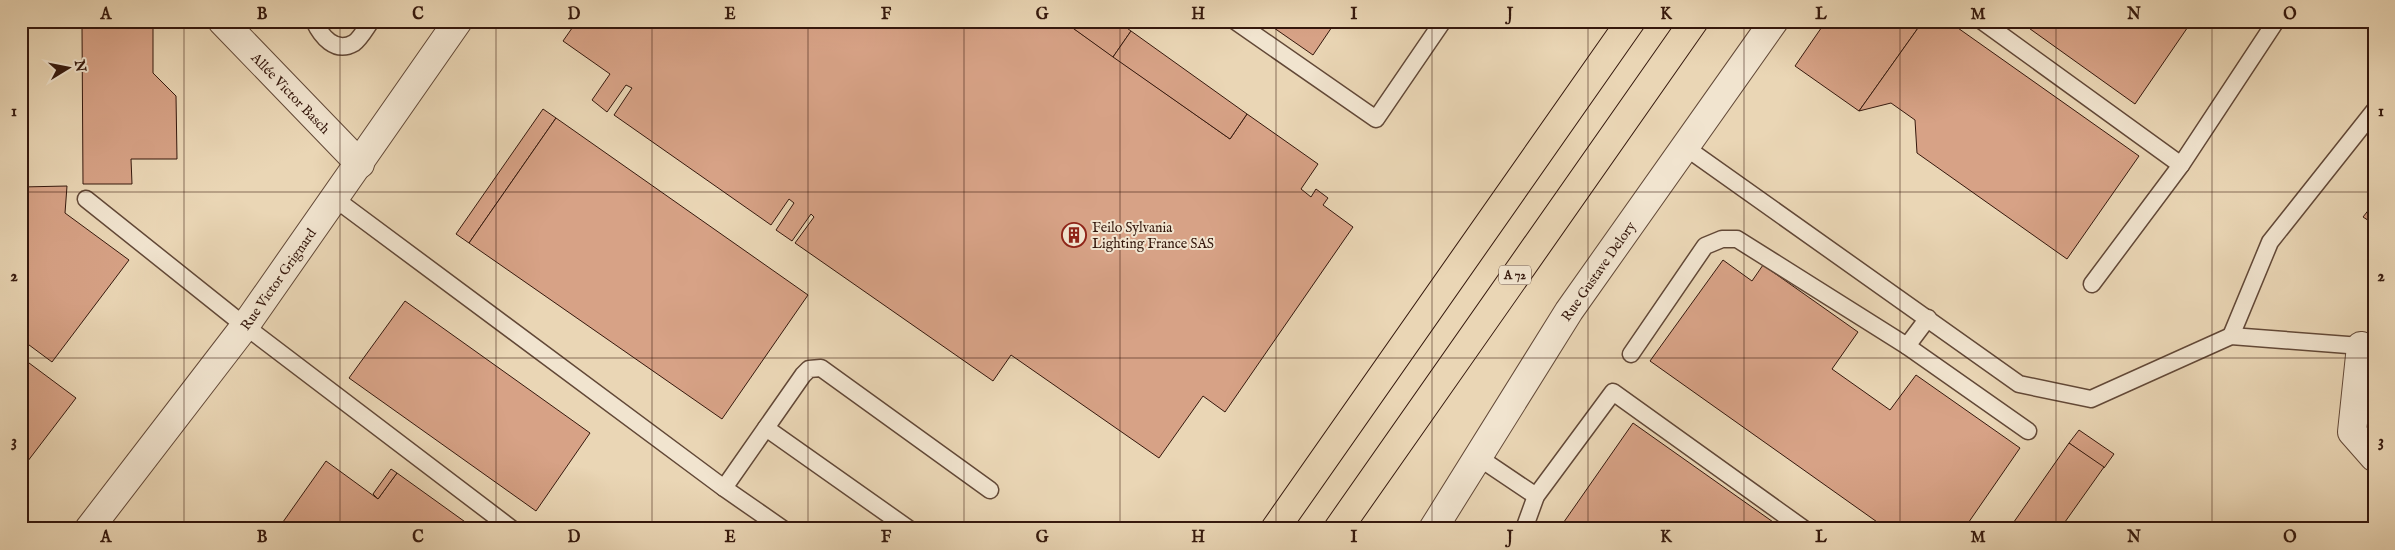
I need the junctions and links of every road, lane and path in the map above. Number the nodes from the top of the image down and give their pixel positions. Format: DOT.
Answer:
graph roads {
  1 [pos="222,21"];
  2 [pos="314,21"];
  3 [pos="371,21"];
  4 [pos="458,21"];
  5 [pos="1235,21"];
  6 [pos="1443,21"];
  7 [pos="1631,21"];
  8 [pos="1694,21"];
  9 [pos="1774,21"];
  10 [pos="1982,21"];
  11 [pos="2276,21"];
  12 [pos="2374,111"];
  13 [pos="1685,148"];
  14 [pos="360,164"];
  15 [pos="2180,165"];
  16 [pos="334,198"];
  17 [pos="86,199"];
  18 [pos="2092,284"];
  19 [pos="1928,318"];
  20 [pos="245,326"];
  21 [pos="2231,336"];
  22 [pos="1907,346"];
  23 [pos="2367,350"];
  24 [pos="1631,354"];
  25 [pos="766,428"];
  26 [pos="2028,431"];
  27 [pos="1478,457"];
  28 [pos="2374,457"];
  29 [pos="724,488"];
  30 [pos="990,490"];
  31 [pos="1536,496"];
  32 [pos="88,529"];
  33 [pos="512,529"];
  34 [pos="783,529"];
  35 [pos="910,529"];
  36 [pos="1275,529"];
  37 [pos="1338,529"];
  38 [pos="1433,529"];
  39 [pos="1524,529"];
  40 [pos="1804,529"];
  1 -- 14 [label="street, Allée Victor Basch"];
  2 -- 3 [label="lane"];
  4 -- 14 [label="street, Rue Victor Grignard"];
  5 -- 6 [label="lane"];
  7 -- 36 [label="highway"];
  8 -- 37 [label="highway, A 72"];
  9 -- 13 [label="street, Rue Gustave Delory"];
  10 -- 15 [label="lane"];
  11 -- 15 [label="lane"];
  12 -- 21 [label="lane"];
  13 -- 19 [label="lane"];
  13 -- 27 [label="street, Rue Gustave Delory"];
  14 -- 16 [label="street, Rue Victor Grignard"];
  15 -- 18 [label="lane"];
  16 -- 20 [label="street, Rue Victor Grignard"];
  16 -- 29 [label="lane"];
  17 -- 20 [label="lane"];
  19 -- 21 [label="lane"];
  19 -- 22 [label="lane"];
  20 -- 32 [label="street, Rue Victor Grignard"];
  20 -- 33 [label="lane"];
  21 -- 23 [label="lane"];
  22 -- 24 [label="lane"];
  22 -- 26 [label="lane"];
  23 -- 28 [label="street"];
  25 -- 29 [label="lane"];
  25 -- 30 [label="lane"];
  25 -- 35 [label="lane"];
  27 -- 31 [label="lane"];
  27 -- 38 [label="street, Rue Gustave Delory"];
  29 -- 34 [label="lane"];
  31 -- 39 [label="lane"];
  31 -- 40 [label="lane"];
}
